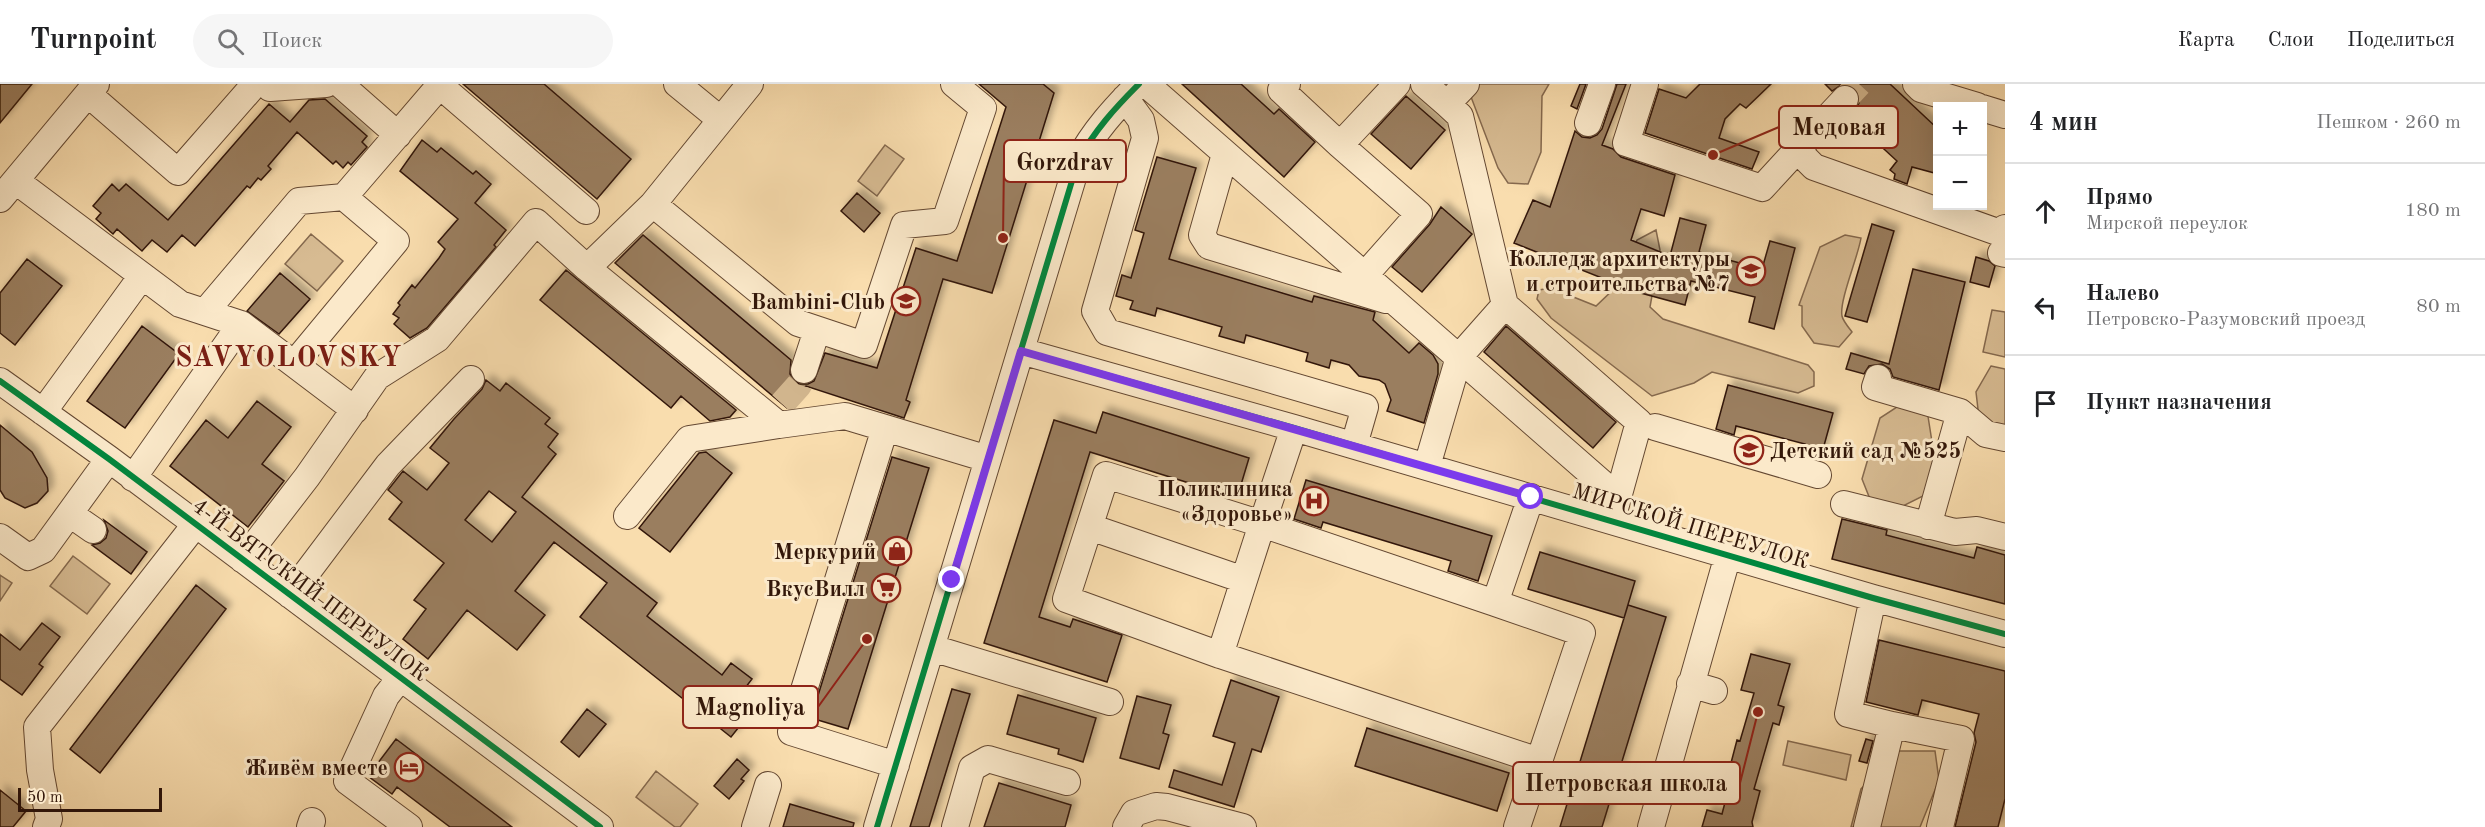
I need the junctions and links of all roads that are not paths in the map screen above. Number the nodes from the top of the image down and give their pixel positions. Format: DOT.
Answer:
graph roads {
  1 [pos="255,84"];
  2 [pos="266,84"];
  3 [pos="326,84"];
  4 [pos="340,84"];
  5 [pos="677,84"];
  6 [pos="750,84"];
  7 [pos="954,84"];
  8 [pos="1287,84"];
  9 [pos="1397,84"];
  10 [pos="1424,84"];
  11 [pos="1466,84"];
  12 [pos="1602,84"];
  13 [pos="1645,84"];
  14 [pos="1916,84"];
  15 [pos="440,85"];
  16 [pos="1133,88"];
  17 [pos="92,89"];
  18 [pos="1845,99"];
  19 [pos="1965,102"];
  20 [pos="1447,104"];
  21 [pos="1987,109"];
  22 [pos="2005,116"];
  23 [pos="721,120"];
  24 [pos="1588,123"];
  25 [pos="398,135"];
  26 [pos="1340,145"];
  27 [pos="1797,150"];
  28 [pos="1225,153"];
  29 [pos="6,188"];
  30 [pos="344,197"];
  31 [pos="653,204"];
  32 [pos="586,211"];
  33 [pos="2005,228"];
  34 [pos="587,268"];
  35 [pos="142,276"];
  36 [pos="1364,276"];
  37 [pos="1395,303"];
  38 [pos="1505,305"];
  39 [pos="205,312"];
  40 [pos="241,324"];
  41 [pos="817,330"];
  42 [pos="1136,341"];
  43 [pos="1021,351"];
  44 [pos="1459,357"];
  45 [pos="294,364"];
  46 [pos="804,370"];
  47 [pos="1878,378"];
  48 [pos="471,379"];
  49 [pos="0,381"];
  50 [pos="1126,381"];
  51 [pos="355,410"];
  52 [pos="43,412"];
  53 [pos="1960,412"];
  54 [pos="777,416"];
  55 [pos="1655,427"];
  56 [pos="885,428"];
  57 [pos="1294,428"];
  58 [pos="2005,438"];
  59 [pos="1354,445"];
  60 [pos="109,459"];
  61 [pos="988,459"];
  62 [pos="1427,466"];
  63 [pos="1818,476"];
  64 [pos="133,478"];
  65 [pos="1531,497"];
  66 [pos="1844,504"];
  67 [pos="1615,509"];
  68 [pos="627,516"];
  69 [pos="67,517"];
  70 [pos="1262,524"];
  71 [pos="195,525"];
  72 [pos="1928,526"];
  73 [pos="1090,527"];
  74 [pos="93,530"];
  75 [pos="0,537"];
  76 [pos="2005,537"];
  77 [pos="1728,555"];
  78 [pos="243,560"];
  79 [pos="1244,580"];
  80 [pos="290,595"];
  81 [pos="1873,598"];
  82 [pos="1495,603"];
  83 [pos="2005,634"];
  84 [pos="932,648"];
  85 [pos="1220,655"];
  86 [pos="400,677"];
  87 [pos="1690,684"];
  88 [pos="1714,691"];
  89 [pos="1110,702"];
  90 [pos="1892,725"];
  91 [pos="1539,760"];
  92 [pos="896,765"];
  93 [pos="1067,782"];
  94 [pos="768,785"];
  95 [pos="46,827"];
  96 [pos="408,827"];
  97 [pos="600,827"];
  98 [pos="755,827"];
  99 [pos="877,827"];
  100 [pos="955,827"];
  101 [pos="1126,827"];
  102 [pos="1243,827"];
  103 [pos="1517,827"];
  104 [pos="1651,827"];
  105 [pos="1867,827"];
  106 [pos="1940,827"];
  1 -- 17 [label="street"];
  2 -- 3 [label="street"];
  4 -- 25 [label="street"];
  5 -- 23 [label="street"];
  6 -- 23 [label="street"];
  7 -- 41 [label="street"];
  8 -- 26 [label="street"];
  9 -- 26 [label="street"];
  10 -- 20 [label="street"];
  11 -- 20 [label="street"];
  12 -- 24 [label="street"];
  13 -- 27 [label="street"];
  14 -- 19 [label="street"];
  15 -- 25 [label="street"];
  15 -- 32 [label="street"];
  16 -- 28 [label="street"];
  16 -- 42 [label="street"];
  16 -- 43 [label="street"];
  17 -- 29 [label="street"];
  18 -- 27 [label="street"];
  20 -- 38 [label="street"];
  21 -- 22 [label="street"];
  23 -- 31 [label="street"];
  25 -- 30 [label="street"];
  26 -- 36 [label="street"];
  27 -- 33 [label="street"];
  28 -- 36 [label="street"];
  28 -- 37 [label="street"];
  29 -- 35 [label="street"];
  30 -- 39 [label="street"];
  30 -- 45 [label="street"];
  31 -- 34 [label="street"];
  31 -- 41 [label="street"];
  34 -- 51 [label="street"];
  34 -- 54 [label="street"];
  35 -- 39 [label="street"];
  35 -- 52 [label="street"];
  36 -- 37 [label="street"];
  37 -- 44 [label="street"];
  38 -- 44 [label="street"];
  38 -- 67 [label="street"];
  39 -- 40 [label="street"];
  40 -- 45 [label="street"];
  40 -- 64 [label="street"];
  41 -- 46 [label="street"];
  42 -- 50 [label="street"];
  42 -- 59 [label="street"];
  43 -- 50 [label="street, МИРСКОЙ ПЕРЕУЛОК"];
  43 -- 61 [label="street"];
  44 -- 62 [label="street"];
  44 -- 67 [label="street"];
  45 -- 51 [label="street"];
  47 -- 53 [label="street"];
  48 -- 80 [label="street"];
  49 -- 52 [label="street, 4-Й ВЯТСКИЙ ПЕРЕУЛОК"];
  50 -- 57 [label="street, МИРСКОЙ ПЕРЕУЛОК"];
  51 -- 78 [label="street"];
  52 -- 60 [label="street, 4-Й ВЯТСКИЙ ПЕРЕУЛОК"];
  53 -- 58 [label="street"];
  53 -- 72 [label="street"];
  54 -- 56 [label="street"];
  54 -- 68 [label="street"];
  55 -- 63 [label="street"];
  56 -- 61 [label="street"];
  56 -- 92 [label="street"];
  57 -- 59 [label="street, МИРСКОЙ ПЕРЕУЛОК"];
  57 -- 70 [label="street"];
  59 -- 62 [label="street, МИРСКОЙ ПЕРЕУЛОК"];
  60 -- 64 [label="street, 4-Й ВЯТСКИЙ ПЕРЕУЛОК"];
  60 -- 69 [label="street"];
  61 -- 84 [label="street"];
  62 -- 65 [label="street, МИРСКОЙ ПЕРЕУЛОК"];
  64 -- 71 [label="street, 4-Й ВЯТСКИЙ ПЕРЕУЛОК"];
  65 -- 67 [label="street, МИРСКОЙ ПЕРЕУЛОК"];
  65 -- 82 [label="street"];
  66 -- 72 [label="street"];
  67 -- 77 [label="street, МИРСКОЙ ПЕРЕУЛОК"];
  69 -- 74 [label="street"];
  69 -- 75 [label="street"];
  70 -- 73 [label="street"];
  70 -- 79 [label="street"];
  70 -- 82 [label="street"];
  71 -- 78 [label="street, 4-Й ВЯТСКИЙ ПЕРЕУЛОК"];
  71 -- 95 [label="street"];
  72 -- 76 [label="street"];
  73 -- 79 [label="street"];
  73 -- 85 [label="street"];
  77 -- 81 [label="street, МИРСКОЙ ПЕРЕУЛОК"];
  77 -- 87 [label="street"];
  78 -- 80 [label="street, 4-Й ВЯТСКИЙ ПЕРЕУЛОК"];
  79 -- 85 [label="street"];
  80 -- 86 [label="street, 4-Й ВЯТСКИЙ ПЕРЕУЛОК"];
  81 -- 83 [label="street, МИРСКОЙ ПЕРЕУЛОК"];
  81 -- 90 [label="street"];
  82 -- 91 [label="street"];
  84 -- 89 [label="street"];
  84 -- 92 [label="street"];
  85 -- 91 [label="street"];
  86 -- 96 [label="street"];
  86 -- 97 [label="street, 4-Й ВЯТСКИЙ ПЕРЕУЛОК"];
  87 -- 88 [label="street"];
  87 -- 104 [label="street"];
  90 -- 105 [label="street"];
  90 -- 106 [label="street"];
  91 -- 103 [label="street"];
  92 -- 99 [label="street"];
  93 -- 100 [label="street"];
  94 -- 98 [label="street"];
  101 -- 102 [label="street"];
}
